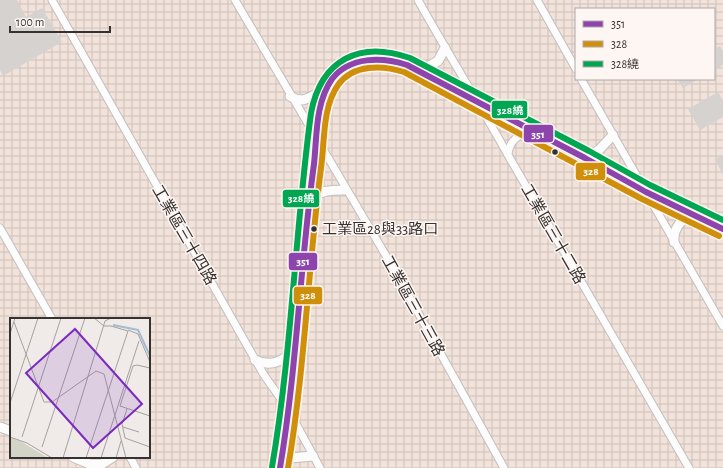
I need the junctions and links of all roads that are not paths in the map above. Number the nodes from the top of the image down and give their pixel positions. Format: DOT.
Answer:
graph roads {
  1 [pos="52,0"];
  2 [pos="235,0"];
  3 [pos="418,0"];
  4 [pos="536,0"];
  5 [pos="445,48"];
  6 [pos="575,68"];
  7 [pos="419,72"];
  8 [pos="582,80"];
  9 [pos="325,90"];
  10 [pos="290,96"];
  11 [pos="480,103"];
  12 [pos="534,133"];
  13 [pos="613,134"];
  14 [pos="317,141"];
  15 [pos="508,155"];
  16 [pos="585,158"];
  17 [pos="346,190"];
  18 [pos="646,192"];
  19 [pos="308,202"];
  20 [pos="695,214"];
  21 [pos="0,228"];
  22 [pos="723,229"];
  23 [pos="674,242"];
  24 [pos="51,318"];
  25 [pos="723,326"];
  26 [pos="296,349"];
  27 [pos="255,360"];
  28 [pos="288,409"];
  29 [pos="0,427"];
  30 [pos="10,431"];
  31 [pos="313,456"];
  32 [pos="75,458"];
  33 [pos="111,458"];
  34 [pos="131,458"];
  35 [pos="89,464"];
  36 [pos="99,468"];
  37 [pos="136,468"];
  38 [pos="281,468"];
  39 [pos="320,468"];
  40 [pos="504,468"];
  41 [pos="689,468"];
  1 -- 27 [label="street, 工業區三十四路"];
  2 -- 10 [label="street, 工業區三十三路"];
  3 -- 5 [label="street, 工業區三十二路"];
  4 -- 6 [label="street"];
  5 -- 7 [label="street"];
  5 -- 11 [label="street, 工業區三十二路"];
  7 -- 9 [label="street"];
  7 -- 11 [label="street"];
  8 -- 13 [label="street"];
  9 -- 10 [label="street"];
  9 -- 14 [label="street"];
  10 -- 14 [label="street, 工業區三十三路"];
  11 -- 12 [label="street"];
  11 -- 15 [label="street, 工業區三十二路"];
  12 -- 15 [label="street"];
  12 -- 16 [label="street"];
  13 -- 16 [label="street"];
  13 -- 18 [label="street"];
  14 -- 17 [label="street, 工業區三十三路"];
  14 -- 19 [label="street"];
  15 -- 41 [label="street, 工業區三十二路"];
  16 -- 18 [label="street"];
  17 -- 19 [label="street"];
  17 -- 40 [label="street, 工業區三十三路"];
  18 -- 20 [label="street"];
  18 -- 23 [label="street"];
  19 -- 26 [label="street"];
  20 -- 22 [label="street"];
  20 -- 23 [label="street"];
  21 -- 24 [label="street"];
  23 -- 25 [label="street"];
  26 -- 27 [label="street"];
  26 -- 28 [label="street"];
  27 -- 28 [label="street, 工業區三十四路"];
  28 -- 31 [label="street, 工業區三十四路"];
  28 -- 38 [label="street"];
  29 -- 30 [label="street"];
  31 -- 38 [label="street"];
  31 -- 39 [label="street, 工業區三十四路"];
  32 -- 35 [label="street"];
  33 -- 35 [label="street"];
  34 -- 37 [label="street"];
  35 -- 36 [label="street"];
}
